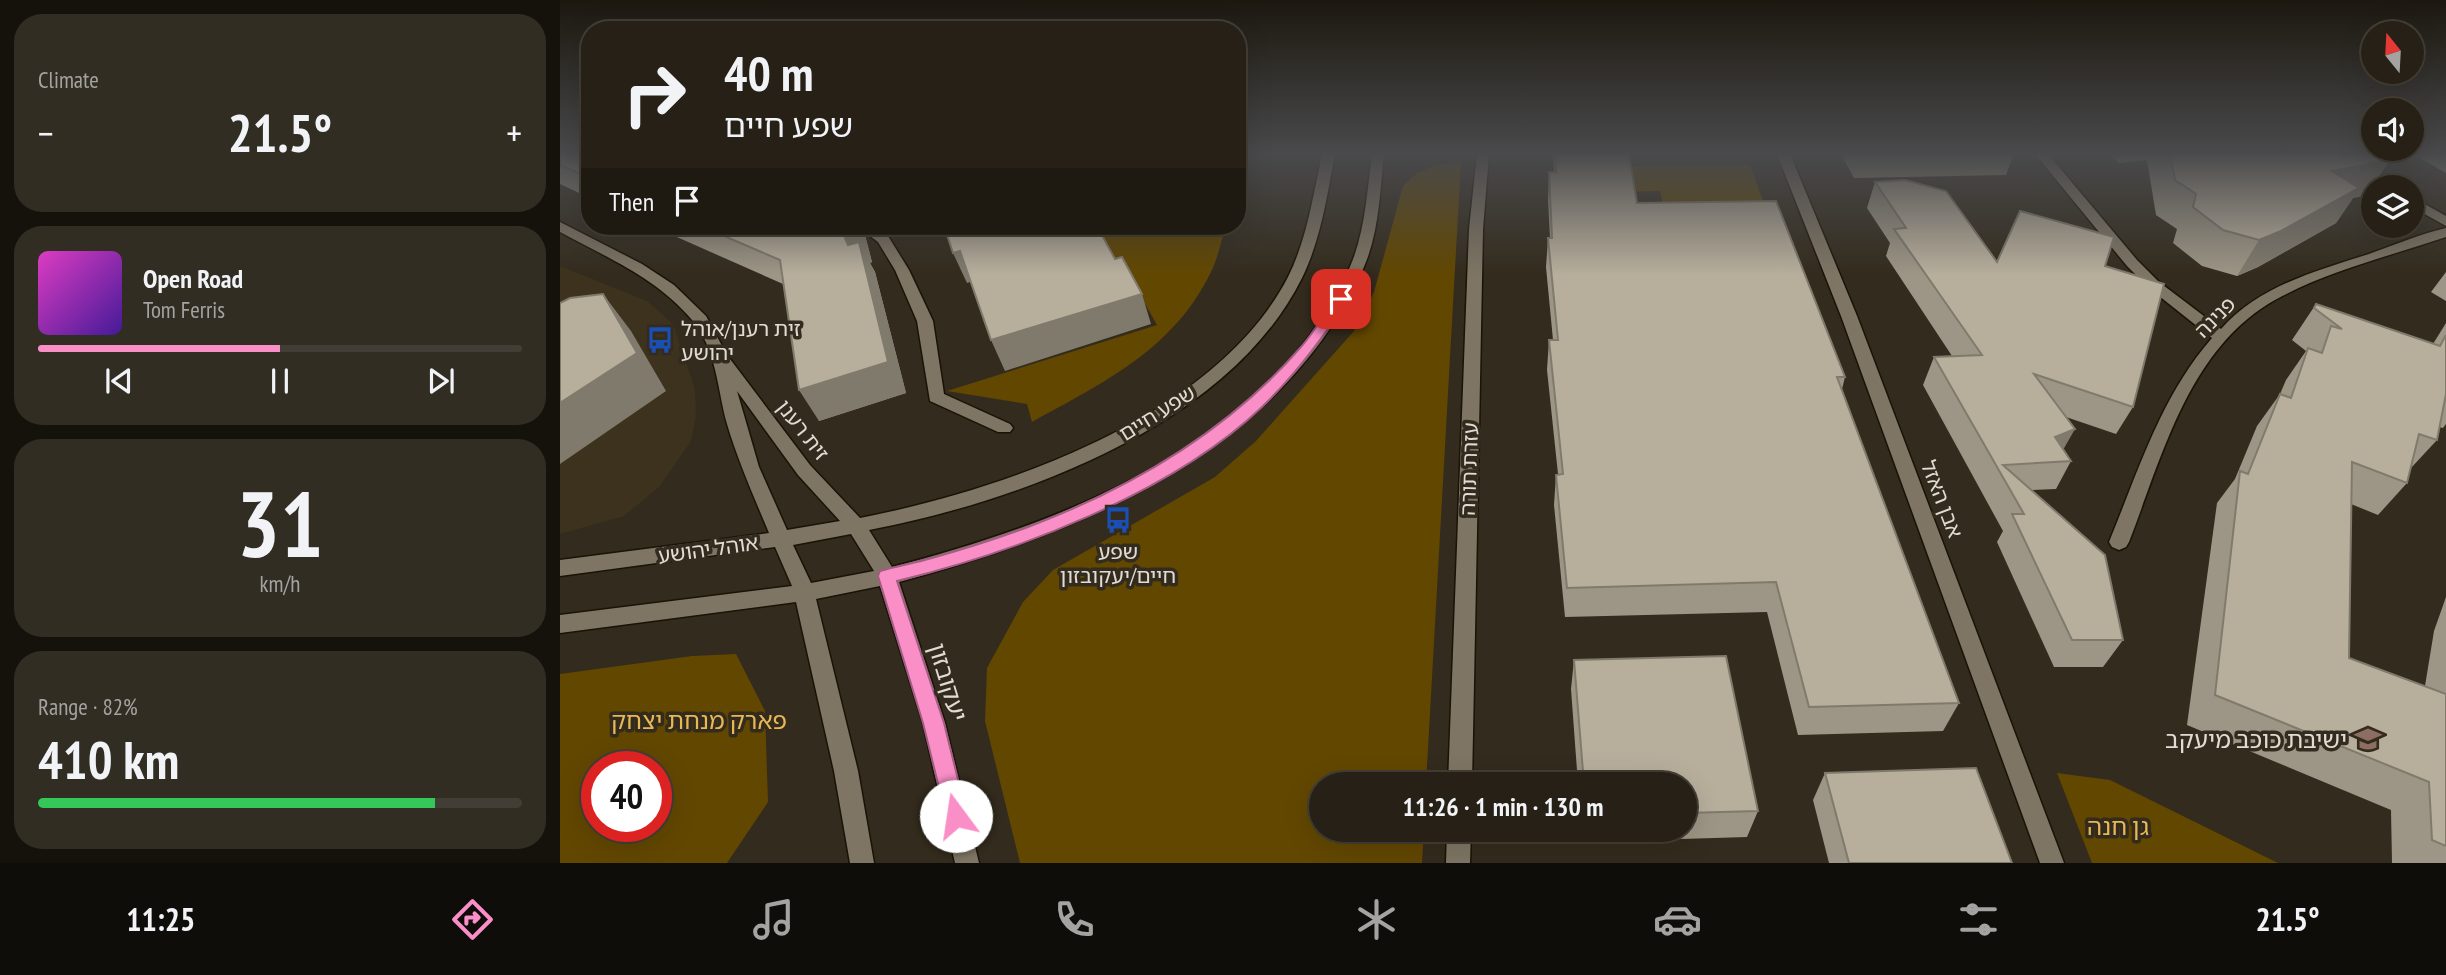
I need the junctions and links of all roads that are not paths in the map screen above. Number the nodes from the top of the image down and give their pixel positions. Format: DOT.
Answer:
graph roads {
  1 [pos="1320,194"];
  2 [pos="1372,194"];
  3 [pos="1480,194"];
  4 [pos="1799,194"];
  5 [pos="2075,194"];
  6 [pos="2424,208"];
  7 [pos="2446,222"];
  8 [pos="560,226"];
  9 [pos="2446,232"];
  10 [pos="877,235"];
  11 [pos="2221,337"];
  12 [pos="720,357"];
  13 [pos="1004,428"];
  14 [pos="855,526"];
  15 [pos="783,539"];
  16 [pos="2119,542"];
  17 [pos="560,569"];
  18 [pos="887,576"];
  19 [pos="804,591"];
  20 [pos="560,624"];
  21 [pos="1460,772"];
  22 [pos="1459,842"];
  23 [pos="862,863"];
  24 [pos="967,863"];
  25 [pos="1458,863"];
  26 [pos="2052,863"];
  1 -- 14 [label="street, שפע חיים"];
  2 -- 18 [label="street"];
  3 -- 21 [label="street, עזרת תורה"];
  4 -- 26 [label="street, אבן האזל"];
  5 -- 11 [label="street"];
  6 -- 7 [label="street"];
  8 -- 12 [label="street, זית רענן"];
  9 -- 11 [label="street, פנינה"];
  10 -- 13 [label="street"];
  11 -- 16 [label="street, פנינה"];
  12 -- 14 [label="street, זית רענן"];
  12 -- 15 [label="street, זית רענן"];
  14 -- 15 [label="street, אוהל יהושע"];
  14 -- 18 [label="street, יעקובזון"];
  15 -- 17 [label="street, אוהל יהושע"];
  15 -- 19 [label="street"];
  18 -- 19 [label="street"];
  18 -- 24 [label="street, יעקובזון"];
  19 -- 20 [label="street"];
  19 -- 23 [label="street"];
  22 -- 25 [label="street"];
}
